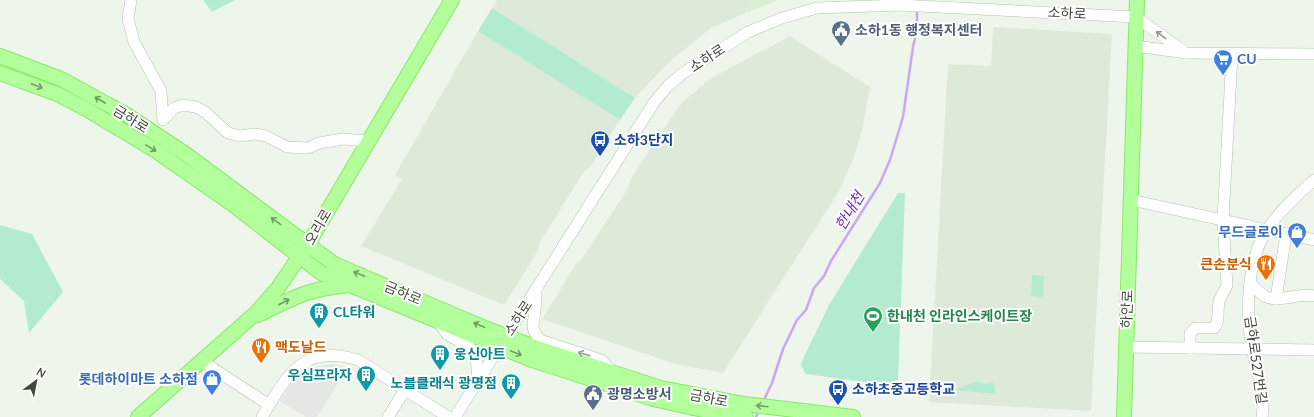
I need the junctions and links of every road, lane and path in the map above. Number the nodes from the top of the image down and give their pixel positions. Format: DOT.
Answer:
graph roads {
  1 [pos="131,0"];
  2 [pos="452,0"];
  3 [pos="1137,0"];
  4 [pos="884,3"];
  5 [pos="1136,17"];
  6 [pos="1136,46"];
  7 [pos="1186,54"];
  8 [pos="1314,54"];
  9 [pos="1232,55"];
  10 [pos="0,56"];
  11 [pos="0,73"];
  12 [pos="163,120"];
  13 [pos="161,138"];
  14 [pos="367,141"];
  15 [pos="1314,180"];
  16 [pos="1131,200"];
  17 [pos="1223,220"];
  18 [pos="1268,230"];
  19 [pos="1286,234"];
  20 [pos="1314,240"];
  21 [pos="308,244"];
  22 [pos="300,256"];
  23 [pos="1251,284"];
  24 [pos="351,285"];
  25 [pos="536,290"];
  26 [pos="1314,296"];
  27 [pos="1276,299"];
  28 [pos="249,320"];
  29 [pos="437,321"];
  30 [pos="503,341"];
  31 [pos="1126,347"];
  32 [pos="1190,348"];
  33 [pos="1252,349"];
  34 [pos="1314,350"];
  35 [pos="202,361"];
  36 [pos="616,375"];
  37 [pos="478,380"];
  38 [pos="405,390"];
  39 [pos="269,405"];
  40 [pos="742,412"];
  41 [pos="138,417"];
  42 [pos="262,417"];
  43 [pos="388,417"];
  44 [pos="448,417"];
  45 [pos="455,417"];
  46 [pos="853,417"];
  47 [pos="1124,417"];
  48 [pos="1262,417"];
  1 -- 12 [label="street"];
  2 -- 14 [label="main road, 오리로"];
  3 -- 5 [label="main road, 하안로"];
  4 -- 5 [label="street, 소하로"];
  4 -- 25 [label="street, 소하로"];
  5 -- 6 [label="main road, 하안로"];
  7 -- 5 [label="street, one-way"];
  6 -- 7 [label="street"];
  6 -- 16 [label="main road, 하안로"];
  7 -- 9 [label="street"];
  8 -- 9 [label="street"];
  9 -- 17 [label="street"];
  13 -- 10 [label="main road, 금하로, one-way"];
  11 -- 22 [label="main road, 금하로, one-way"];
  12 -- 13 [label="street"];
  12 -- 14 [label="street"];
  21 -- 13 [label="main road, 금하로, one-way"];
  14 -- 21 [label="main road, 오리로"];
  15 -- 18 [label="street, 금하로527번길"];
  16 -- 17 [label="street"];
  16 -- 31 [label="main road, 하안로"];
  17 -- 18 [label="street"];
  17 -- 32 [label="street"];
  18 -- 19 [label="street"];
  18 -- 23 [label="street, 금하로527번길"];
  19 -- 20 [label="street"];
  19 -- 27 [label="street"];
  21 -- 22 [label="main road, 오리로"];
  30 -- 21 [label="main road, 금하로, one-way"];
  22 -- 24 [label="main road, 금하로"];
  22 -- 28 [label="main road, 오리로"];
  23 -- 27 [label="street"];
  23 -- 33 [label="street, 금하로527번길"];
  28 -- 24 [label="main road, one-way"];
  24 -- 29 [label="main road, 금하로"];
  25 -- 30 [label="street, 소하로"];
  36 -- 25 [label="street, one-way"];
  26 -- 27 [label="street"];
  28 -- 35 [label="main road, 오리로"];
  29 -- 30 [label="main road, 금하로"];
  29 -- 37 [label="street"];
  30 -- 36 [label="main road, 금하로"];
  30 -- 37 [label="street, 소하로"];
  30 -- 40 [label="main road, 금하로, one-way"];
  31 -- 32 [label="street"];
  31 -- 47 [label="main road, 하안로"];
  32 -- 33 [label="street"];
  33 -- 34 [label="street"];
  33 -- 48 [label="street, 금하로527번길"];
  35 -- 39 [label="street"];
  35 -- 41 [label="main road, 오리로"];
  36 -- 40 [label="main road, 금하로"];
  37 -- 45 [label="street, 소하로"];
  38 -- 39 [label="street"];
  38 -- 43 [label="street"];
  38 -- 44 [label="street"];
  39 -- 42 [label="street"];
  46 -- 40 [label="main road, 금하로, one-way"];
}
